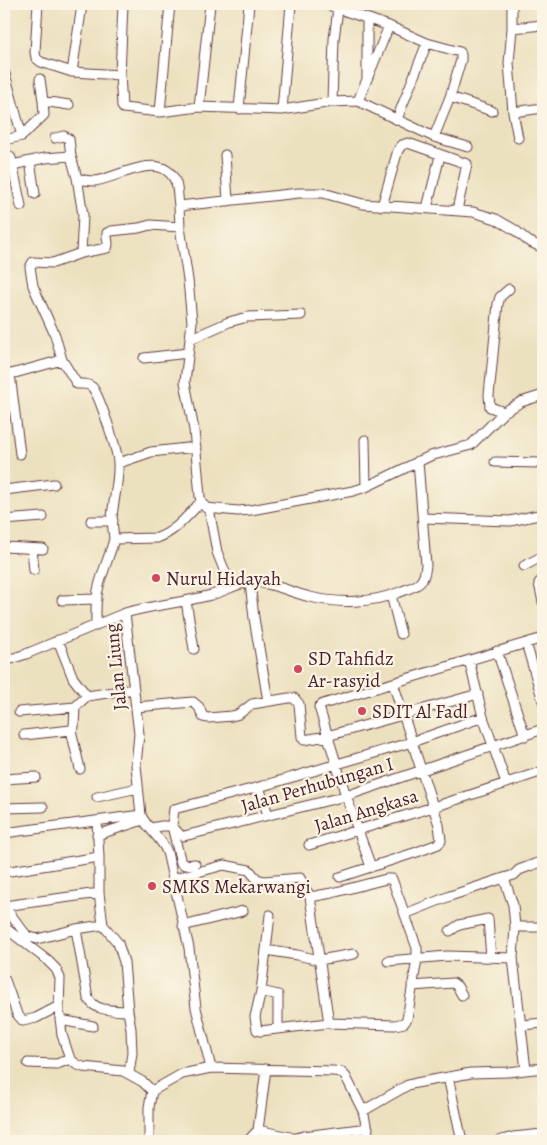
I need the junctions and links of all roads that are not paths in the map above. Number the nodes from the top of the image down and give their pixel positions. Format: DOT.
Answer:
graph roads {
  1 [pos="38,4"];
  2 [pos="123,4"];
  3 [pos="170,4"];
  4 [pos="210,4"];
  5 [pos="249,4"];
  6 [pos="291,4"];
  7 [pos="325,4"];
  8 [pos="512,4"];
  9 [pos="338,9"];
  10 [pos="81,12"];
  11 [pos="367,19"];
  12 [pos="543,25"];
  13 [pos="390,26"];
  14 [pos="512,28"];
  15 [pos="427,42"];
  16 [pos="72,72"];
  17 [pos="5,74"];
  18 [pos="120,75"];
  19 [pos="40,79"];
  20 [pos="367,82"];
  21 [pos="450,97"];
  22 [pos="43,101"];
  23 [pos="358,101"];
  24 [pos="332,102"];
  25 [pos="69,105"];
  26 [pos="200,108"];
  27 [pos="543,108"];
  28 [pos="239,109"];
  29 [pos="282,110"];
  30 [pos="160,112"];
  31 [pos="492,112"];
  32 [pos="513,112"];
  33 [pos="397,119"];
  34 [pos="22,136"];
  35 [pos="434,137"];
  36 [pos="55,138"];
  37 [pos="518,138"];
  38 [pos="4,140"];
  39 [pos="468,147"];
  40 [pos="4,155"];
  41 [pos="225,155"];
  42 [pos="71,156"];
  43 [pos="440,156"];
  44 [pos="30,162"];
  45 [pos="12,165"];
  46 [pos="76,178"];
  47 [pos="35,194"];
  48 [pos="228,201"];
  49 [pos="21,206"];
  50 [pos="179,206"];
  51 [pos="382,206"];
  52 [pos="427,208"];
  53 [pos="457,210"];
  54 [pos="180,227"];
  55 [pos="543,248"];
  56 [pos="81,253"];
  57 [pos="509,289"];
  58 [pos="301,315"];
  59 [pos="190,339"];
  60 [pos="188,353"];
  61 [pos="144,358"];
  62 [pos="62,360"];
  63 [pos="7,375"];
  64 [pos="543,395"];
  65 [pos="504,412"];
  66 [pos="365,440"];
  67 [pos="196,448"];
  68 [pos="20,454"];
  69 [pos="418,461"];
  70 [pos="495,462"];
  71 [pos="543,463"];
  72 [pos="118,464"];
  73 [pos="54,484"];
  74 [pos="366,486"];
  75 [pos="4,490"];
  76 [pos="201,502"];
  77 [pos="209,510"];
  78 [pos="543,514"];
  79 [pos="43,517"];
  80 [pos="423,518"];
  81 [pos="4,520"];
  82 [pos="91,521"];
  83 [pos="113,521"];
  84 [pos="114,539"];
  85 [pos="4,547"];
  86 [pos="32,549"];
  87 [pos="43,549"];
  88 [pos="543,556"];
  89 [pos="524,566"];
  90 [pos="34,570"];
  91 [pos="543,579"];
  92 [pos="250,582"];
  93 [pos="231,587"];
  94 [pos="391,595"];
  95 [pos="97,599"];
  96 [pos="62,600"];
  97 [pos="186,601"];
  98 [pos="543,602"];
  99 [pos="125,613"];
  100 [pos="96,626"];
  101 [pos="4,631"];
  102 [pos="402,634"];
  103 [pos="543,638"];
  104 [pos="58,640"];
  105 [pos="526,643"];
  106 [pos="194,649"];
  107 [pos="497,651"];
  108 [pos="468,660"];
  109 [pos="4,661"];
  110 [pos="393,683"];
  111 [pos="134,689"];
  112 [pos="478,694"];
  113 [pos="87,696"];
  114 [pos="268,701"];
  115 [pos="543,701"];
  116 [pos="136,706"];
  117 [pos="75,707"];
  118 [pos="19,712"];
  119 [pos="403,714"];
  120 [pos="484,717"];
  121 [pos="543,729"];
  122 [pos="71,730"];
  123 [pos="24,735"];
  124 [pos="327,736"];
  125 [pos="525,736"];
  126 [pos="412,742"];
  127 [pos="493,746"];
  128 [pos="337,765"];
  129 [pos="80,768"];
  130 [pos="421,771"];
  131 [pos="543,772"];
  132 [pos="36,777"];
  133 [pos="4,779"];
  134 [pos="506,783"];
  135 [pos="259,787"];
  136 [pos="138,788"];
  137 [pos="97,796"];
  138 [pos="346,796"];
  139 [pos="43,807"];
  140 [pos="432,807"];
  141 [pos="4,808"];
  142 [pos="268,815"];
  143 [pos="142,817"];
  144 [pos="97,822"];
  145 [pos="172,826"];
  146 [pos="151,828"];
  147 [pos="357,831"];
  148 [pos="4,834"];
  149 [pos="97,835"];
  150 [pos="309,844"];
  151 [pos="100,857"];
  152 [pos="543,860"];
  153 [pos="195,864"];
  154 [pos="371,868"];
  155 [pos="4,872"];
  156 [pos="340,877"];
  157 [pos="504,878"];
  158 [pos="172,879"];
  159 [pos="99,893"];
  160 [pos="310,897"];
  161 [pos="4,906"];
  162 [pos="243,911"];
  163 [pos="270,914"];
  164 [pos="405,914"];
  165 [pos="103,925"];
  166 [pos="183,926"];
  167 [pos="4,927"];
  168 [pos="515,927"];
  169 [pos="543,927"];
  170 [pos="76,929"];
  171 [pos="450,931"];
  172 [pos="266,950"];
  173 [pos="354,954"];
  174 [pos="491,958"];
  175 [pos="514,958"];
  176 [pos="418,959"];
  177 [pos="319,960"];
  178 [pos="388,961"];
  179 [pos="5,980"];
  180 [pos="412,986"];
  181 [pos="261,991"];
  182 [pos="462,995"];
  183 [pos="58,1006"];
  184 [pos="128,1011"];
  185 [pos="60,1020"];
  186 [pos="329,1023"];
  187 [pos="543,1023"];
  188 [pos="522,1025"];
  189 [pos="93,1026"];
  190 [pos="278,1028"];
  191 [pos="70,1059"];
  192 [pos="28,1063"];
  193 [pos="211,1068"];
  194 [pos="543,1068"];
  195 [pos="266,1069"];
  196 [pos="526,1070"];
  197 [pos="129,1073"];
  198 [pos="448,1077"];
  199 [pos="152,1091"];
  200 [pos="363,1111"];
  201 [pos="368,1128"];
  202 [pos="258,1130"];
  203 [pos="543,1134"];
  204 [pos="292,1140"];
  205 [pos="149,1141"];
  206 [pos="248,1141"];
  207 [pos="370,1141"];
  208 [pos="462,1141"];
  209 [pos="498,1141"];
  1 -- 16 [label="street"];
  2 -- 18 [label="street"];
  3 -- 30 [label="street"];
  4 -- 26 [label="street"];
  5 -- 28 [label="street"];
  6 -- 29 [label="street"];
  7 -- 9 [label="street"];
  8 -- 14 [label="street"];
  9 -- 11 [label="street"];
  9 -- 24 [label="street"];
  10 -- 16 [label="street"];
  11 -- 13 [label="street"];
  11 -- 20 [label="street"];
  12 -- 14 [label="street"];
  13 -- 15 [label="street"];
  13 -- 20 [label="street"];
  14 -- 32 [label="street"];
  15 -- 21 [label="street"];
  15 -- 33 [label="street"];
  16 -- 18 [label="street"];
  17 -- 34 [label="street"];
  18 -- 30 [label="street"];
  19 -- 22 [label="street"];
  20 -- 23 [label="street"];
  21 -- 31 [label="street"];
  21 -- 35 [label="street"];
  22 -- 25 [label="street"];
  22 -- 34 [label="street"];
  23 -- 24 [label="street"];
  23 -- 33 [label="street"];
  24 -- 29 [label="street"];
  26 -- 28 [label="street"];
  26 -- 30 [label="street"];
  27 -- 32 [label="street"];
  28 -- 29 [label="street"];
  32 -- 37 [label="street"];
  33 -- 35 [label="street"];
  34 -- 38 [label="street"];
  35 -- 39 [label="street"];
  36 -- 42 [label="street"];
  40 -- 45 [label="street"];
  41 -- 48 [label="street"];
  42 -- 44 [label="street"];
  42 -- 46 [label="street"];
  43 -- 51 [label="street"];
  43 -- 52 [label="street"];
  43 -- 53 [label="street"];
  44 -- 45 [label="street"];
  44 -- 47 [label="street"];
  45 -- 49 [label="street"];
  46 -- 50 [label="street"];
  46 -- 56 [label="street"];
  48 -- 50 [label="street"];
  48 -- 51 [label="street"];
  50 -- 54 [label="street"];
  51 -- 52 [label="street"];
  52 -- 53 [label="street"];
  53 -- 55 [label="street"];
  54 -- 56 [label="street"];
  54 -- 59 [label="street"];
  56 -- 62 [label="street"];
  57 -- 65 [label="street"];
  58 -- 59 [label="street"];
  59 -- 60 [label="street"];
  60 -- 61 [label="street"];
  60 -- 67 [label="street"];
  62 -- 63 [label="street"];
  62 -- 72 [label="street"];
  63 -- 68 [label="street"];
  64 -- 65 [label="street"];
  65 -- 69 [label="street"];
  66 -- 74 [label="street"];
  67 -- 72 [label="street"];
  67 -- 76 [label="street"];
  69 -- 74 [label="street"];
  69 -- 80 [label="street, Jalan Liung"];
  70 -- 71 [label="street"];
  72 -- 83 [label="street"];
  73 -- 75 [label="street"];
  74 -- 77 [label="street"];
  76 -- 77 [label="street"];
  76 -- 84 [label="street"];
  77 -- 93 [label="street"];
  78 -- 80 [label="street"];
  79 -- 81 [label="street"];
  80 -- 94 [label="street, Jalan Liung"];
  82 -- 83 [label="street"];
  83 -- 84 [label="street"];
  84 -- 95 [label="street"];
  85 -- 86 [label="street"];
  86 -- 87 [label="street"];
  86 -- 90 [label="street"];
  88 -- 89 [label="street"];
  91 -- 98 [label="street"];
  92 -- 93 [label="street, Jalan Liung"];
  92 -- 94 [label="street, Jalan Liung"];
  92 -- 114 [label="street"];
  93 -- 97 [label="street, Jalan Liung"];
  94 -- 102 [label="street"];
  95 -- 96 [label="street"];
  95 -- 100 [label="street"];
  97 -- 99 [label="street, Jalan Liung"];
  97 -- 106 [label="street"];
  99 -- 100 [label="street"];
  99 -- 111 [label="street, Jalan Liung"];
  100 -- 104 [label="street"];
  101 -- 109 [label="street"];
  103 -- 105 [label="street"];
  104 -- 109 [label="street"];
  104 -- 113 [label="street"];
  105 -- 107 [label="street"];
  105 -- 115 [label="street"];
  107 -- 108 [label="street"];
  107 -- 125 [label="street"];
  108 -- 110 [label="street"];
  108 -- 112 [label="street"];
  110 -- 119 [label="street"];
  110 -- 124 [label="street"];
  111 -- 113 [label="street"];
  111 -- 116 [label="street, Jalan Liung"];
  112 -- 119 [label="street"];
  112 -- 120 [label="street"];
  113 -- 117 [label="street"];
  114 -- 116 [label="street"];
  114 -- 124 [label="street"];
  116 -- 136 [label="street, Jalan Liung"];
  117 -- 118 [label="street"];
  117 -- 122 [label="street"];
  119 -- 124 [label="street"];
  119 -- 126 [label="street"];
  120 -- 126 [label="street"];
  120 -- 127 [label="street"];
  121 -- 125 [label="street, Jalan Perhubungan I"];
  122 -- 123 [label="street"];
  122 -- 129 [label="street"];
  124 -- 128 [label="street"];
  125 -- 127 [label="street, Jalan Perhubungan I"];
  126 -- 128 [label="street"];
  126 -- 130 [label="street"];
  127 -- 130 [label="street, Jalan Perhubungan I"];
  127 -- 134 [label="street"];
  128 -- 135 [label="street"];
  128 -- 138 [label="street"];
  130 -- 138 [label="street, Jalan Perhubungan I"];
  130 -- 140 [label="street"];
  131 -- 134 [label="street, Jalan Angkasa"];
  132 -- 133 [label="street"];
  134 -- 140 [label="street, Jalan Angkasa"];
  135 -- 142 [label="street"];
  135 -- 145 [label="street"];
  136 -- 137 [label="street"];
  136 -- 143 [label="street, Jalan Liung"];
  138 -- 142 [label="street, Jalan Perhubungan I"];
  138 -- 147 [label="street"];
  139 -- 141 [label="street"];
  140 -- 147 [label="street, Jalan Angkasa"];
  140 -- 154 [label="street"];
  142 -- 145 [label="street, Jalan Perhubungan I"];
  143 -- 144 [label="street"];
  143 -- 146 [label="street"];
  143 -- 149 [label="street"];
  144 -- 148 [label="street"];
  144 -- 149 [label="street"];
  145 -- 146 [label="street, Jalan Perhubungan I"];
  145 -- 153 [label="street"];
  146 -- 158 [label="street"];
  147 -- 150 [label="street, Jalan Angkasa"];
  147 -- 154 [label="street"];
  149 -- 151 [label="street"];
  151 -- 155 [label="street"];
  151 -- 159 [label="street"];
  152 -- 157 [label="street"];
  154 -- 156 [label="street"];
  157 -- 164 [label="street"];
  157 -- 168 [label="street"];
  158 -- 160 [label="street"];
  158 -- 166 [label="street"];
  159 -- 161 [label="street"];
  159 -- 165 [label="street"];
  160 -- 164 [label="street"];
  160 -- 177 [label="street"];
  161 -- 170 [label="street"];
  162 -- 166 [label="street"];
  163 -- 172 [label="street"];
  164 -- 176 [label="street"];
  165 -- 170 [label="street"];
  165 -- 184 [label="street"];
  166 -- 193 [label="street"];
  167 -- 183 [label="street"];
  168 -- 169 [label="street"];
  168 -- 175 [label="street"];
  170 -- 184 [label="street"];
  171 -- 174 [label="street"];
  172 -- 177 [label="street"];
  172 -- 181 [label="street"];
  173 -- 177 [label="street"];
  174 -- 175 [label="street"];
  174 -- 176 [label="street"];
  175 -- 188 [label="street"];
  176 -- 178 [label="street"];
  176 -- 180 [label="street"];
  177 -- 186 [label="street"];
  179 -- 183 [label="street"];
  180 -- 182 [label="street"];
  180 -- 186 [label="street"];
  181 -- 190 [label="street"];
  181 -- 190 [label="street"];
  183 -- 185 [label="street"];
  184 -- 197 [label="street"];
  185 -- 189 [label="street"];
  185 -- 191 [label="street"];
  186 -- 190 [label="street"];
  187 -- 188 [label="street"];
  188 -- 196 [label="street"];
  191 -- 192 [label="street"];
  191 -- 197 [label="street"];
  193 -- 195 [label="street"];
  193 -- 199 [label="street"];
  194 -- 196 [label="street"];
  195 -- 200 [label="street"];
  195 -- 202 [label="street"];
  196 -- 198 [label="street"];
  197 -- 199 [label="street"];
  198 -- 200 [label="street"];
  198 -- 208 [label="street"];
  199 -- 205 [label="street"];
  200 -- 201 [label="street"];
  201 -- 204 [label="street"];
  201 -- 207 [label="street"];
  202 -- 204 [label="street"];
  202 -- 206 [label="street"];
  203 -- 209 [label="street"];
}
